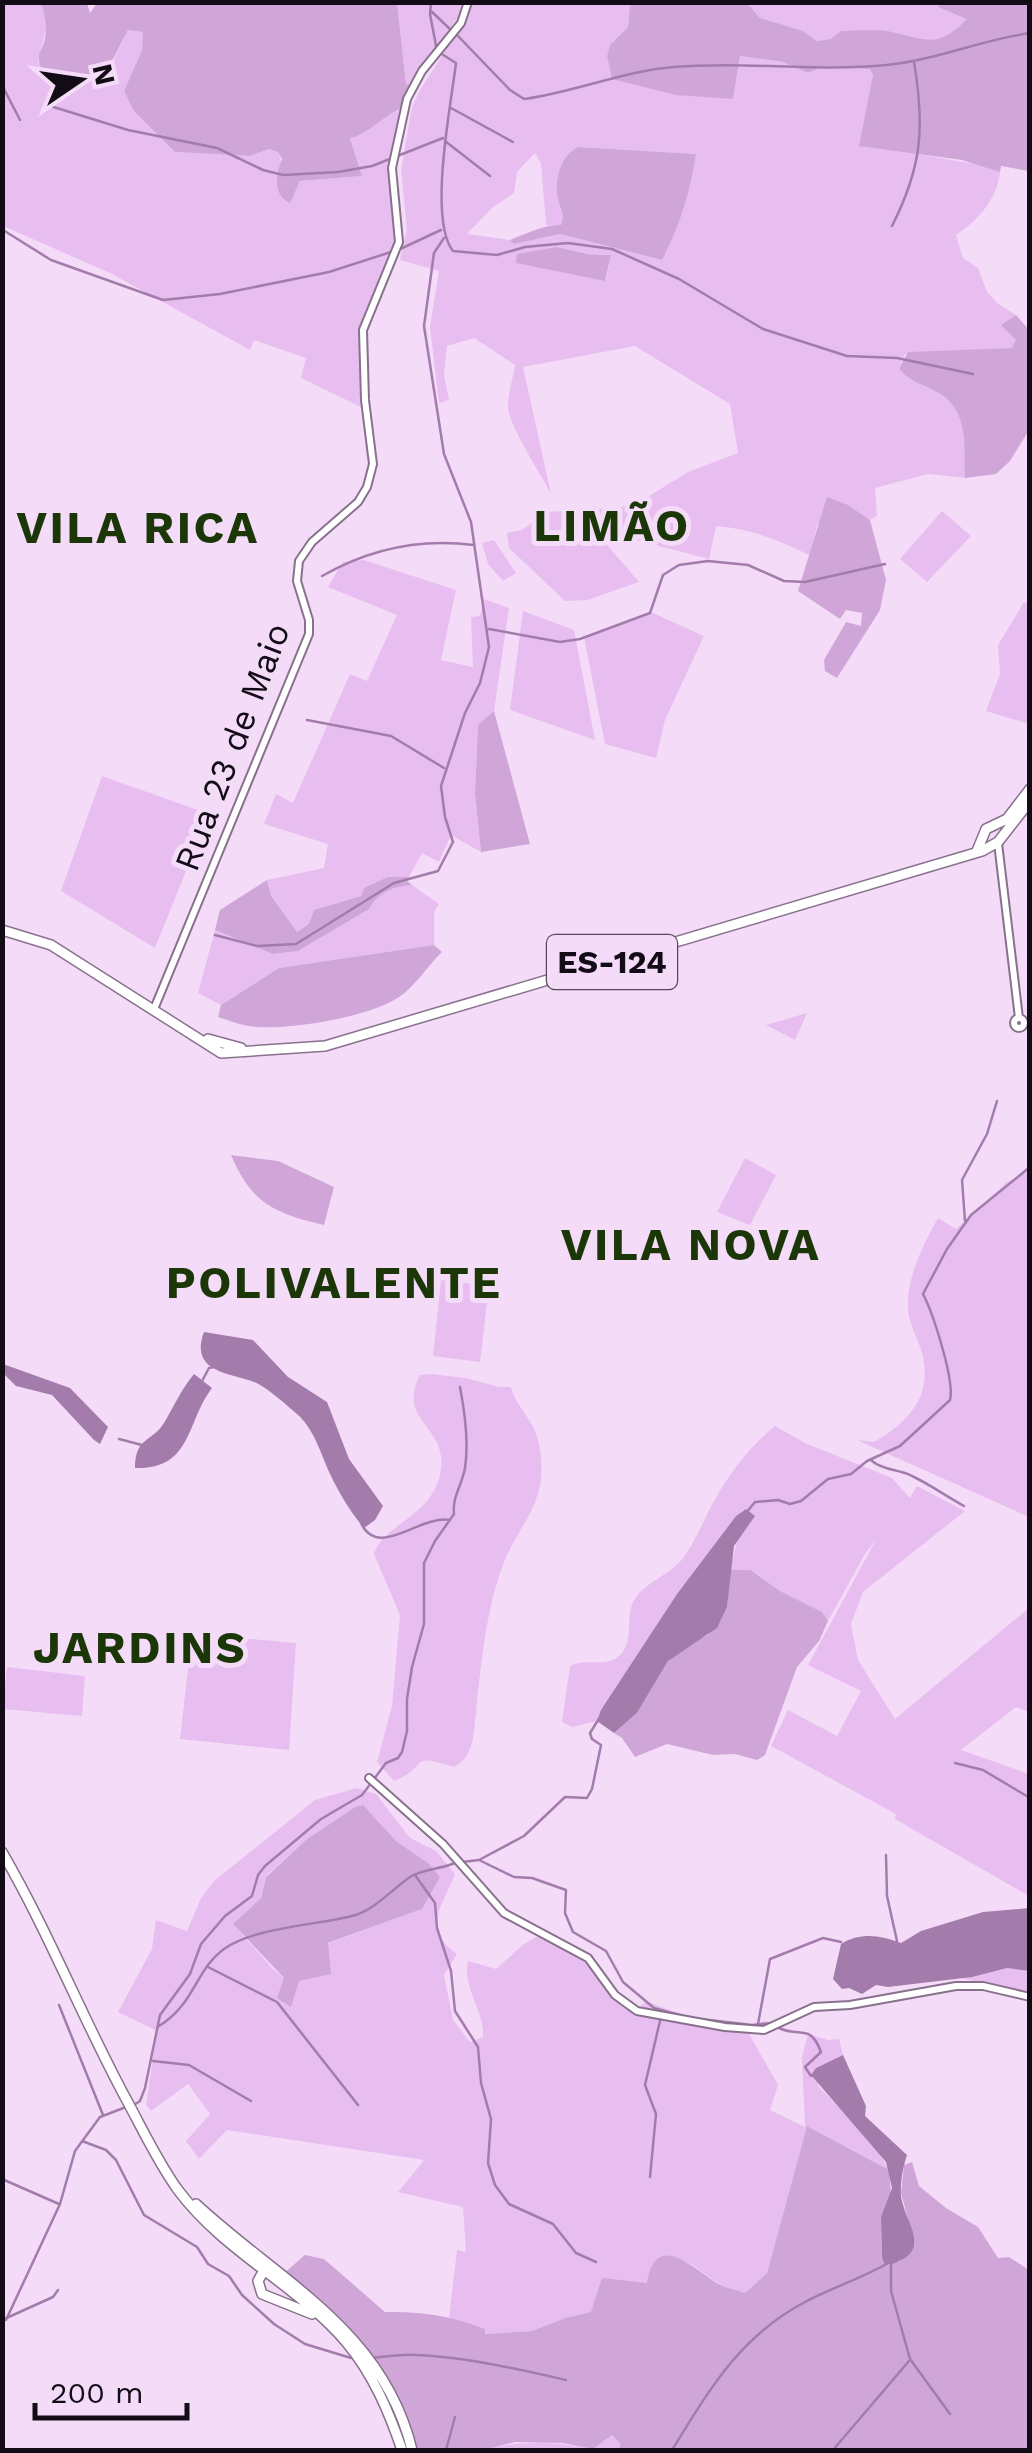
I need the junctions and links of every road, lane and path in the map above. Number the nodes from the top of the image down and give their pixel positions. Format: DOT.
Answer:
graph roads {
  1 [pos="468,2"];
  2 [pos="1030,789"];
  3 [pos="1030,801"];
  4 [pos="988,829"];
  5 [pos="997,840"];
  6 [pos="976,852"];
  7 [pos="2,930"];
  8 [pos="154,1010"];
  9 [pos="1024,1023"];
  10 [pos="369,1778"];
  11 [pos="2,1852"];
  12 [pos="1030,1997"];
  13 [pos="175,2186"];
  14 [pos="263,2272"];
  15 [pos="297,2288"];
  16 [pos="323,2319"];
  17 [pos="402,2450"];
  18 [pos="412,2450"];
  1 -- 8 [label="street, Rua 23 de Maio"];
  2 -- 4 [label="main road"];
  3 -- 5 [label="main road, ES-124"];
  4 -- 5 [label="main road"];
  4 -- 6 [label="main road"];
  5 -- 6 [label="main road, ES-124"];
  5 -- 9 [label="street"];
  6 -- 8 [label="main road, ES-124"];
  7 -- 8 [label="main road, ES-124"];
  10 -- 12 [label="street"];
  11 -- 13 [label="main road"];
  13 -- 14 [label="main road"];
  13 -- 15 [label="main road"];
  14 -- 15 [label="main road"];
  14 -- 16 [label="main road"];
  14 -- 16 [label="main road"];
  15 -- 18 [label="main road"];
  16 -- 17 [label="main road"];
}
